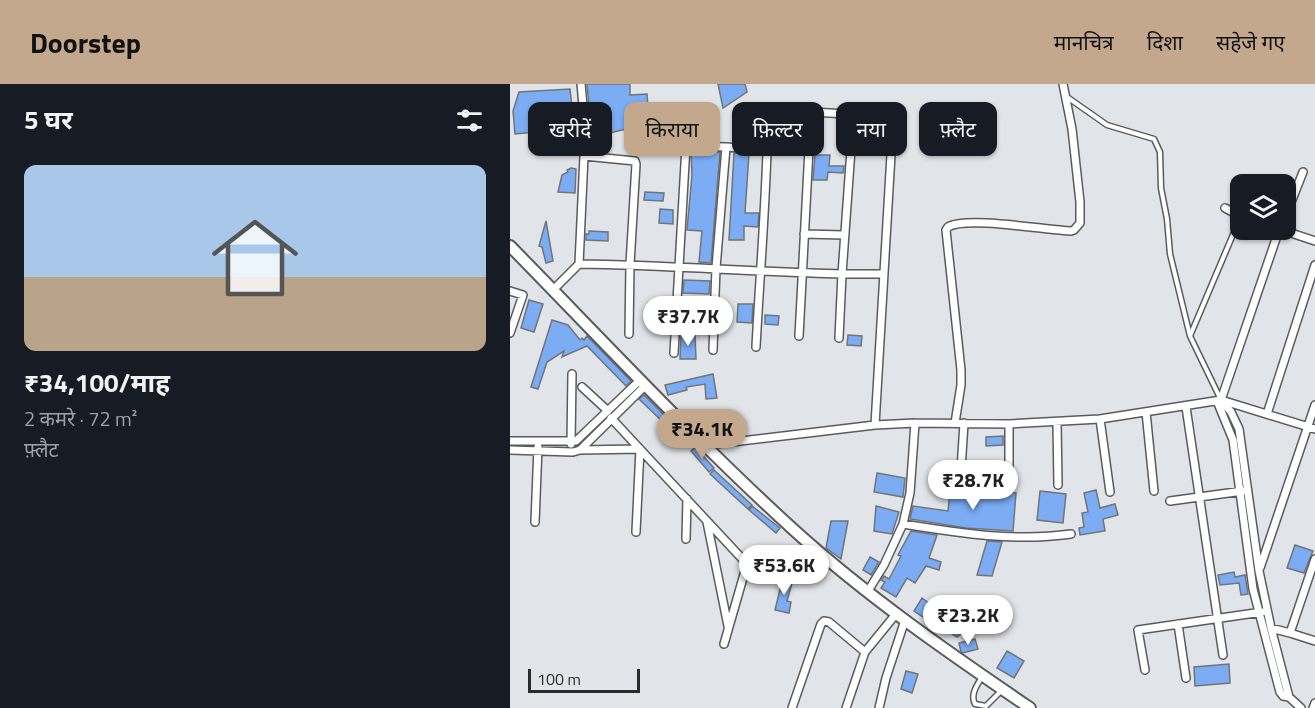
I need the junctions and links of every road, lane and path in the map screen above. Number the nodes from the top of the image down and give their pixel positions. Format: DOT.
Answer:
graph roads {
  1 [pos="581,84"];
  2 [pos="1063,84"];
  3 [pos="1065,96"];
  4 [pos="583,102"];
  5 [pos="720,147"];
  6 [pos="726,147"];
  7 [pos="732,147"];
  8 [pos="685,156"];
  9 [pos="767,156"];
  10 [pos="808,156"];
  11 [pos="850,156"];
  12 [pos="891,156"];
  13 [pos="1303,172"];
  14 [pos="1296,189"];
  15 [pos="1225,208"];
  16 [pos="1230,211"];
  17 [pos="804,234"];
  18 [pos="844,234"];
  19 [pos="1296,235"];
  20 [pos="1230,240"];
  21 [pos="1276,240"];
  22 [pos="1315,241"];
  23 [pos="510,246"];
  24 [pos="579,264"];
  25 [pos="630,264"];
  26 [pos="1315,265"];
  27 [pos="679,266"];
  28 [pos="716,268"];
  29 [pos="760,270"];
  30 [pos="801,273"];
  31 [pos="842,274"];
  32 [pos="884,274"];
  33 [pos="553,290"];
  34 [pos="510,291"];
  35 [pos="510,332"];
  36 [pos="629,334"];
  37 [pos="799,336"];
  38 [pos="1190,336"];
  39 [pos="838,338"];
  40 [pos="756,347"];
  41 [pos="713,350"];
  42 [pos="674,353"];
  43 [pos="572,374"];
  44 [pos="643,382"];
  45 [pos="582,387"];
  46 [pos="1219,401"];
  47 [pos="1315,405"];
  48 [pos="1186,407"];
  49 [pos="1146,412"];
  50 [pos="1267,414"];
  51 [pos="606,418"];
  52 [pos="1100,419"];
  53 [pos="1057,422"];
  54 [pos="915,423"];
  55 [pos="955,423"];
  56 [pos="964,423"];
  57 [pos="1009,423"];
  58 [pos="875,425"];
  59 [pos="1311,428"];
  60 [pos="510,441"];
  61 [pos="538,442"];
  62 [pos="571,442"];
  63 [pos="707,445"];
  64 [pos="639,449"];
  65 [pos="510,450"];
  66 [pos="538,451"];
  67 [pos="576,451"];
  68 [pos="960,484"];
  69 [pos="1009,485"];
  70 [pos="1058,485"];
  71 [pos="1249,490"];
  72 [pos="1154,491"];
  73 [pos="1240,491"];
  74 [pos="1110,492"];
  75 [pos="1198,497"];
  76 [pos="687,500"];
  77 [pos="1170,501"];
  78 [pos="707,520"];
  79 [pos="535,522"];
  80 [pos="903,524"];
  81 [pos="636,532"];
  82 [pos="1071,534"];
  83 [pos="686,539"];
  84 [pos="1315,559"];
  85 [pos="1259,571"];
  86 [pos="868,591"];
  87 [pos="1267,611"];
  88 [pos="1258,612"];
  89 [pos="900,617"];
  90 [pos="1217,617"];
  91 [pos="1178,624"];
  92 [pos="728,628"];
  93 [pos="1271,628"];
  94 [pos="1290,633"];
  95 [pos="1315,641"];
  96 [pos="724,644"];
  97 [pos="865,652"];
  98 [pos="1223,655"];
  99 [pos="1144,670"];
  100 [pos="982,676"];
  101 [pos="1186,678"];
  102 [pos="1003,690"];
  103 [pos="1290,697"];
  104 [pos="1315,703"];
  105 [pos="792,708"];
  106 [pos="846,708"];
  107 [pos="879,708"];
  108 [pos="1030,708"];
  109 [pos="1301,708"];
  110 [pos="1313,708"];
  1 -- 4 [label="street"];
  2 -- 3 [label="street"];
  3 -- 38 [label="lane"];
  3 -- 55 [label="street"];
  5 -- 6 [label="street"];
  6 -- 7 [label="street"];
  6 -- 28 [label="street"];
  8 -- 27 [label="street"];
  9 -- 29 [label="street"];
  10 -- 17 [label="street"];
  11 -- 18 [label="street"];
  12 -- 32 [label="street"];
  13 -- 14 [label="street"];
  15 -- 16 [label="street"];
  17 -- 18 [label="street"];
  17 -- 30 [label="street"];
  18 -- 31 [label="street"];
  19 -- 22 [label="street"];
  20 -- 38 [label="lane"];
  21 -- 46 [label="street"];
  23 -- 33 [label="main road"];
  24 -- 25 [label="street"];
  24 -- 25 [label="street"];
  24 -- 33 [label="street"];
  25 -- 27 [label="street"];
  25 -- 36 [label="street"];
  26 -- 50 [label="street"];
  27 -- 28 [label="street"];
  27 -- 42 [label="street"];
  28 -- 29 [label="street"];
  28 -- 41 [label="street"];
  29 -- 30 [label="street"];
  29 -- 40 [label="street"];
  30 -- 31 [label="street"];
  30 -- 37 [label="street"];
  31 -- 32 [label="street"];
  31 -- 39 [label="street"];
  32 -- 58 [label="street"];
  33 -- 44 [label="main road"];
  34 -- 35 [label="street"];
  38 -- 46 [label="lane"];
  43 -- 62 [label="street"];
  44 -- 51 [label="street"];
  44 -- 63 [label="main road"];
  45 -- 51 [label="street"];
  46 -- 48 [label="street"];
  46 -- 50 [label="street"];
  46 -- 71 [label="street"];
  46 -- 73 [label="street"];
  47 -- 59 [label="street"];
  48 -- 49 [label="street"];
  48 -- 75 [label="street"];
  49 -- 52 [label="street"];
  49 -- 72 [label="street"];
  50 -- 59 [label="street"];
  51 -- 62 [label="street"];
  51 -- 64 [label="street"];
  51 -- 67 [label="street"];
  52 -- 53 [label="street"];
  52 -- 74 [label="street"];
  53 -- 57 [label="street"];
  53 -- 70 [label="street"];
  54 -- 55 [label="street"];
  54 -- 58 [label="street"];
  54 -- 80 [label="street"];
  55 -- 56 [label="street"];
  56 -- 57 [label="street"];
  56 -- 68 [label="street"];
  57 -- 69 [label="street"];
  58 -- 63 [label="street"];
  59 -- 85 [label="street"];
  60 -- 61 [label="street"];
  61 -- 62 [label="street"];
  61 -- 66 [label="street"];
  62 -- 67 [label="street"];
  63 -- 86 [label="main road"];
  64 -- 67 [label="street"];
  64 -- 76 [label="street"];
  64 -- 81 [label="street"];
  65 -- 66 [label="street"];
  66 -- 67 [label="street"];
  66 -- 79 [label="street"];
  71 -- 73 [label="street"];
  71 -- 85 [label="street"];
  73 -- 75 [label="street"];
  73 -- 88 [label="street"];
  75 -- 77 [label="street"];
  75 -- 90 [label="street"];
  76 -- 78 [label="street"];
  76 -- 83 [label="street"];
  78 -- 92 [label="street"];
  78 -- 92 [label="street"];
  80 -- 82 [label="street"];
  80 -- 86 [label="street"];
  84 -- 94 [label="street"];
  85 -- 87 [label="street"];
  86 -- 89 [label="main road"];
  87 -- 88 [label="street"];
  87 -- 93 [label="street"];
  88 -- 90 [label="street"];
  88 -- 103 [label="street"];
  89 -- 97 [label="street"];
  89 -- 100 [label="main road"];
  89 -- 107 [label="street"];
  90 -- 91 [label="street"];
  90 -- 98 [label="street"];
  91 -- 99 [label="street"];
  91 -- 101 [label="street"];
  92 -- 96 [label="street"];
  93 -- 94 [label="street"];
  93 -- 103 [label="street"];
  94 -- 95 [label="street"];
  97 -- 105 [label="street"];
  97 -- 106 [label="street"];
  100 -- 102 [label="main road"];
  100 -- 102 [label="lane"];
  102 -- 108 [label="main road"];
  103 -- 109 [label="street"];
  104 -- 110 [label="street"];
}
